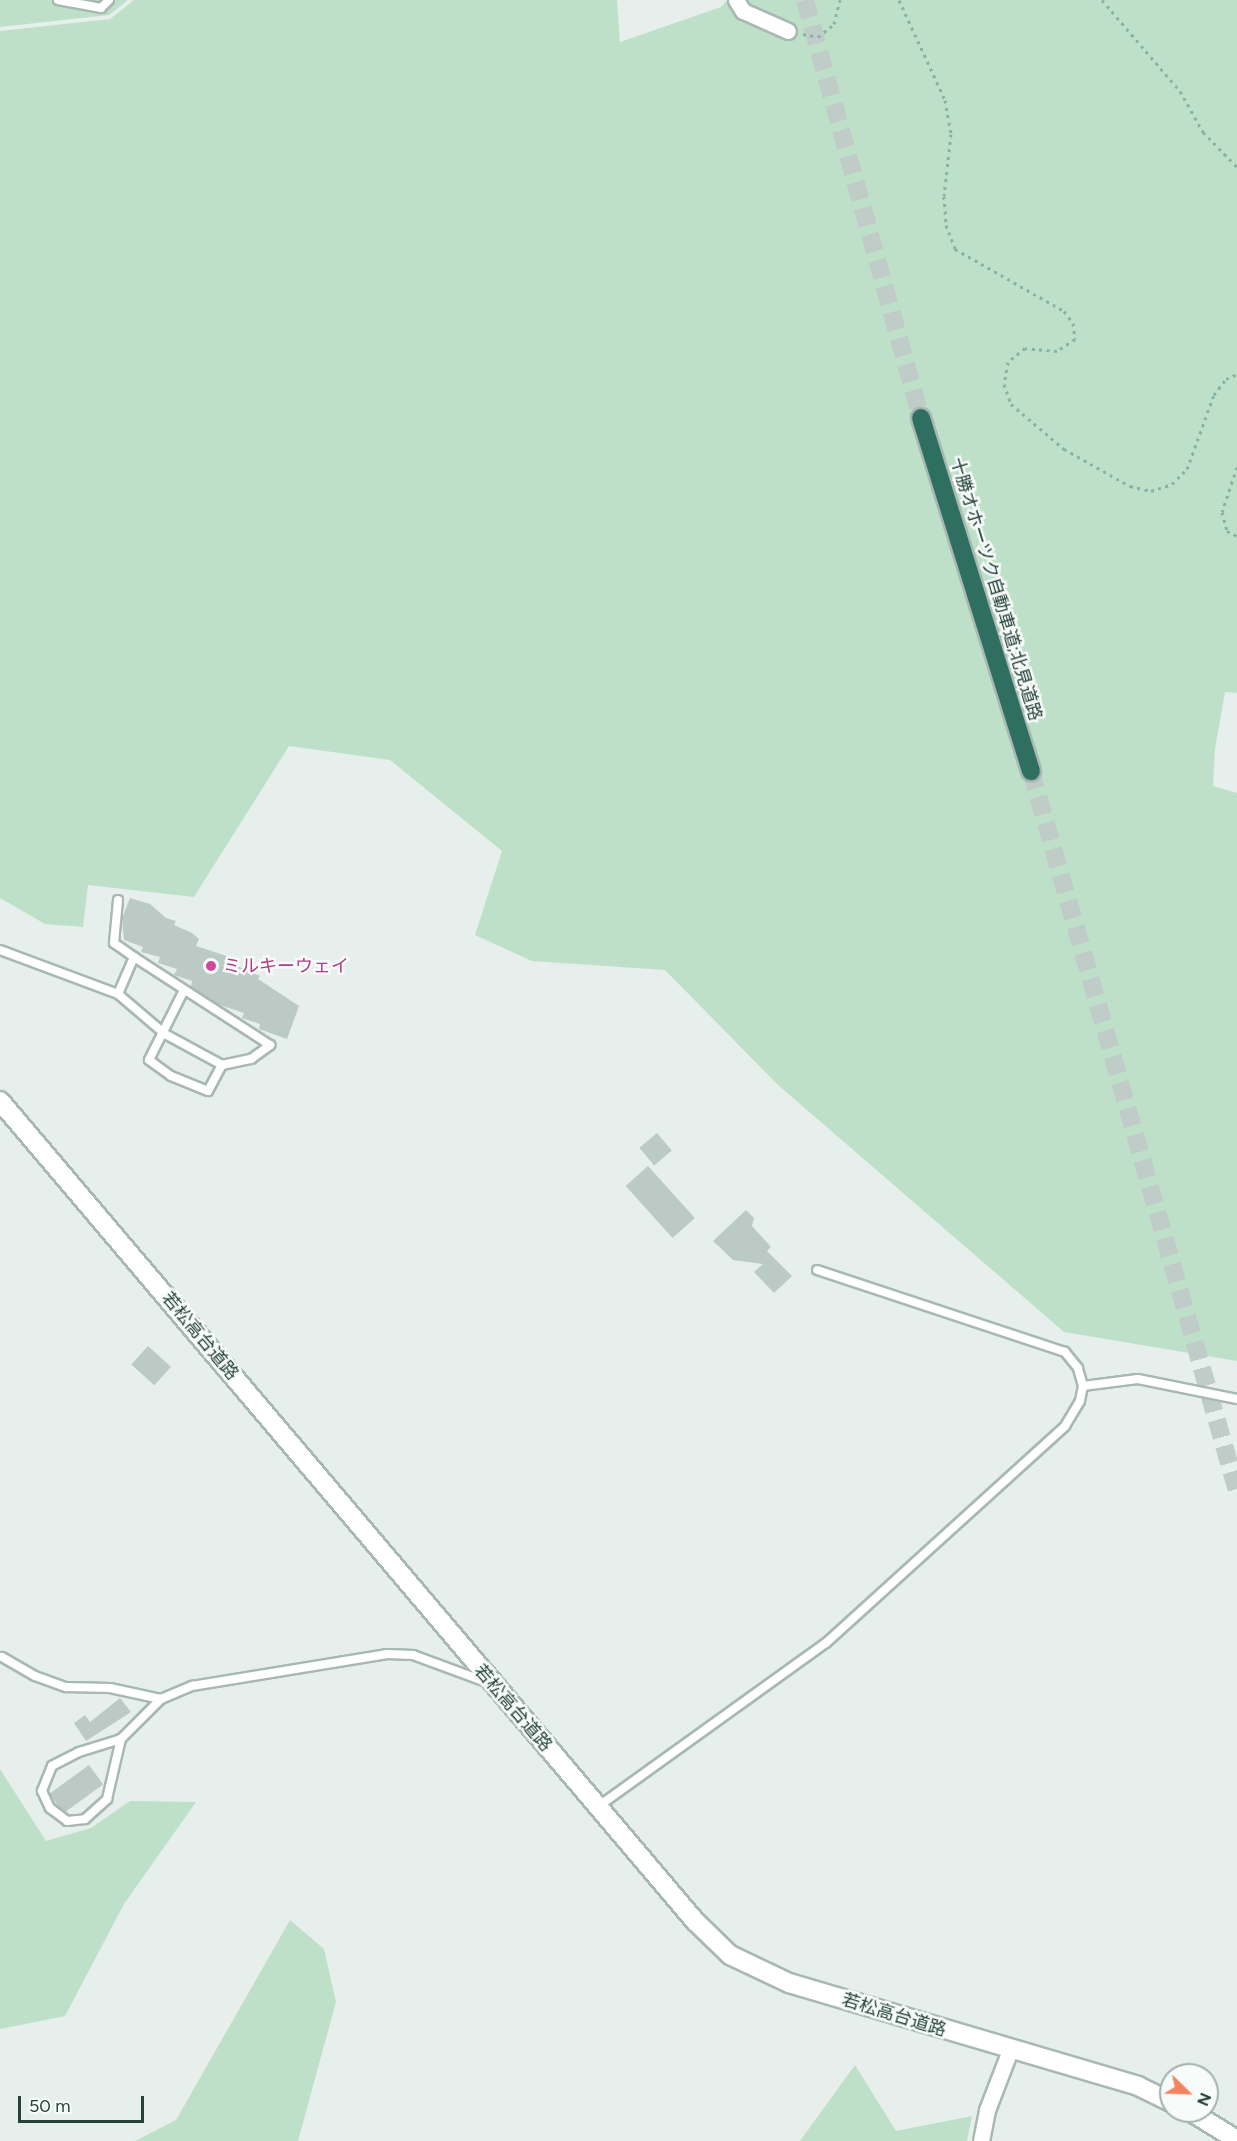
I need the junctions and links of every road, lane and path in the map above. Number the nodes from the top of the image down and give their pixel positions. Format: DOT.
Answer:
graph roads {
  1 [pos="58,0"];
  2 [pos="109,0"];
  3 [pos="736,0"];
  4 [pos="840,0"];
  5 [pos="899,0"];
  6 [pos="1102,0"];
  7 [pos="788,31"];
  8 [pos="1237,167"];
  9 [pos="1237,374"];
  10 [pos="921,418"];
  11 [pos="1237,467"];
  12 [pos="1237,536"];
  13 [pos="1031,771"];
  14 [pos="118,900"];
  15 [pos="0,950"];
  16 [pos="134,957"];
  17 [pos="184,990"];
  18 [pos="118,994"];
  19 [pos="165,1034"];
  20 [pos="222,1065"];
  21 [pos="0,1101"];
  22 [pos="817,1270"];
  23 [pos="1083,1386"];
  24 [pos="1237,1399"];
  25 [pos="2,1657"];
  26 [pos="493,1685"];
  27 [pos="161,1699"];
  28 [pos="121,1739"];
  29 [pos="598,1807"];
  30 [pos="1010,2050"];
  31 [pos="1159,2096"];
  32 [pos="1209,2123"];
  33 [pos="1237,2140"];
  34 [pos="981,2141"];
  1 -- 2 [label="lane"];
  3 -- 7 [label="street"];
  4 -- 7 [label="path"];
  5 -- 9 [label="path"];
  6 -- 8 [label="path"];
  10 -- 13 [label="highway, 十勝オホーツク自動車道;北見道路"];
  11 -- 12 [label="path"];
  14 -- 16 [label="lane"];
  15 -- 18 [label="lane"];
  16 -- 17 [label="lane"];
  16 -- 18 [label="lane"];
  17 -- 19 [label="lane"];
  17 -- 20 [label="lane"];
  18 -- 19 [label="lane"];
  19 -- 20 [label="lane"];
  19 -- 20 [label="lane"];
  21 -- 26 [label="street, 若松高台道路"];
  22 -- 23 [label="lane"];
  23 -- 24 [label="lane"];
  23 -- 29 [label="lane"];
  25 -- 27 [label="lane"];
  26 -- 27 [label="lane"];
  26 -- 29 [label="street, 若松高台道路"];
  27 -- 28 [label="lane"];
  28 -- 28 [label="lane"];
  29 -- 30 [label="street, 若松高台道路"];
  30 -- 31 [label="street, 若松高台道路"];
  30 -- 34 [label="street"];
  32 -- 33 [label="street"];
}
